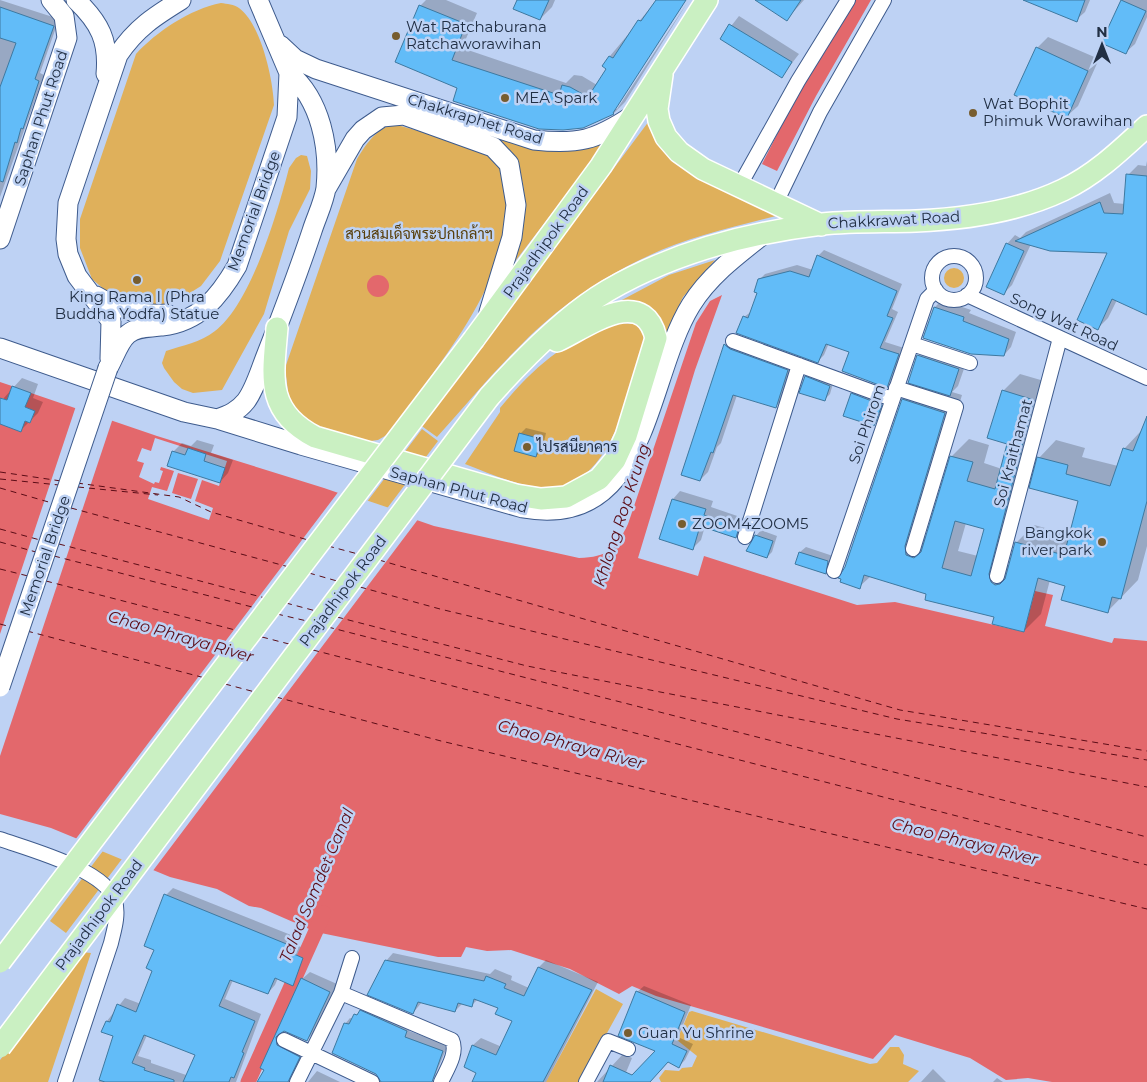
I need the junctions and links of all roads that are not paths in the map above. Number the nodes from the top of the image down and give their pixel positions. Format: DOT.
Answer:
graph roads {
  1 [pos="51,0"];
  2 [pos="76,0"];
  3 [pos="182,0"];
  4 [pos="707,0"];
  5 [pos="848,0"];
  6 [pos="884,0"];
  7 [pos="256,4"];
  8 [pos="277,42"];
  9 [pos="664,68"];
  10 [pos="289,73"];
  11 [pos="104,95"];
  12 [pos="632,115"];
  13 [pos="1147,126"];
  14 [pos="1147,141"];
  15 [pos="1126,146"];
  16 [pos="743,186"];
  17 [pos="326,189"];
  18 [pos="772,201"];
  19 [pos="821,224"];
  20 [pos="764,234"];
  21 [pos="0,240"];
  22 [pos="225,288"];
  23 [pos="87,289"];
  24 [pos="936,290"];
  25 [pos="967,296"];
  26 [pos="277,328"];
  27 [pos="479,332"];
  28 [pos="1060,338"];
  29 [pos="733,341"];
  30 [pos="912,344"];
  31 [pos="0,348"];
  32 [pos="531,354"];
  33 [pos="970,363"];
  34 [pos="799,365"];
  35 [pos="108,368"];
  36 [pos="1147,378"];
  37 [pos="894,394"];
  38 [pos="217,418"];
  39 [pos="745,537"];
  40 [pos="913,549"];
  41 [pos="834,571"];
  42 [pos="998,576"];
  43 [pos="0,687"];
  44 [pos="0,839"];
  45 [pos="352,958"];
  46 [pos="0,962"];
  47 [pos="341,993"];
  48 [pos="284,1040"];
  49 [pos="0,1047"];
  50 [pos="628,1049"];
  51 [pos="310,1054"];
  52 [pos="65,1082"];
  53 [pos="297,1082"];
  54 [pos="372,1082"];
  55 [pos="441,1082"];
  56 [pos="586,1082"];
  1 -- 21 [label="street, Saphan Phut Road"];
  2 -- 11 [label="street"];
  3 -- 11 [label="street"];
  4 -- 9 [label="main road, Chakkraphet Road"];
  5 -- 16 [label="street"];
  6 -- 18 [label="street"];
  7 -- 8 [label="street, Chakkraphet Road"];
  8 -- 10 [label="street, Chakkraphet Road"];
  8 -- 12 [label="street, Chakkraphet Road"];
  9 -- 12 [label="main road, Chakkraphet Road"];
  9 -- 16 [label="main road"];
  10 -- 17 [label="street"];
  10 -- 22 [label="street, Memorial Bridge"];
  11 -- 23 [label="street, Memorial Bridge"];
  12 -- 27 [label="main road, Prajadhipok Road"];
  13 -- 15 [label="main road, Chakkrawat Road"];
  14 -- 15 [label="street, Chakkrawat Road"];
  15 -- 19 [label="main road, Chakkrawat Road"];
  16 -- 18 [label="main road"];
  17 -- 26 [label="street"];
  17 -- 27 [label="street"];
  18 -- 19 [label="main road"];
  19 -- 20 [label="main road, Chakkrawat Road"];
  20 -- 32 [label="main road, Prajadhipok Road"];
  20 -- 38 [label="street, Saphan Phut Road"];
  22 -- 23 [label="street"];
  22 -- 35 [label="street, Memorial Bridge"];
  23 -- 35 [label="street, Memorial Bridge"];
  24 -- 25 [label="street, Song Wat Road"];
  24 -- 25 [label="street"];
  24 -- 30 [label="street, Soi Phirom"];
  25 -- 28 [label="street, Song Wat Road"];
  26 -- 32 [label="main road"];
  26 -- 38 [label="street"];
  27 -- 46 [label="main road, Prajadhipok Road, bridge"];
  28 -- 36 [label="street, Song Wat Road"];
  28 -- 42 [label="street, Soi Kraithamat"];
  29 -- 34 [label="street"];
  30 -- 33 [label="street"];
  30 -- 37 [label="street, Soi Phirom"];
  31 -- 38 [label="street, Saphan Phut Road"];
  32 -- 49 [label="main road, Prajadhipok Road, bridge"];
  34 -- 37 [label="street"];
  34 -- 39 [label="street"];
  35 -- 43 [label="street, Memorial Bridge, bridge"];
  37 -- 40 [label="street"];
  37 -- 41 [label="street, Soi Phirom"];
  44 -- 52 [label="street"];
  45 -- 47 [label="street"];
  47 -- 51 [label="street"];
  47 -- 55 [label="street"];
  48 -- 51 [label="street"];
  50 -- 56 [label="street"];
  51 -- 53 [label="street"];
  51 -- 54 [label="street"];
}
